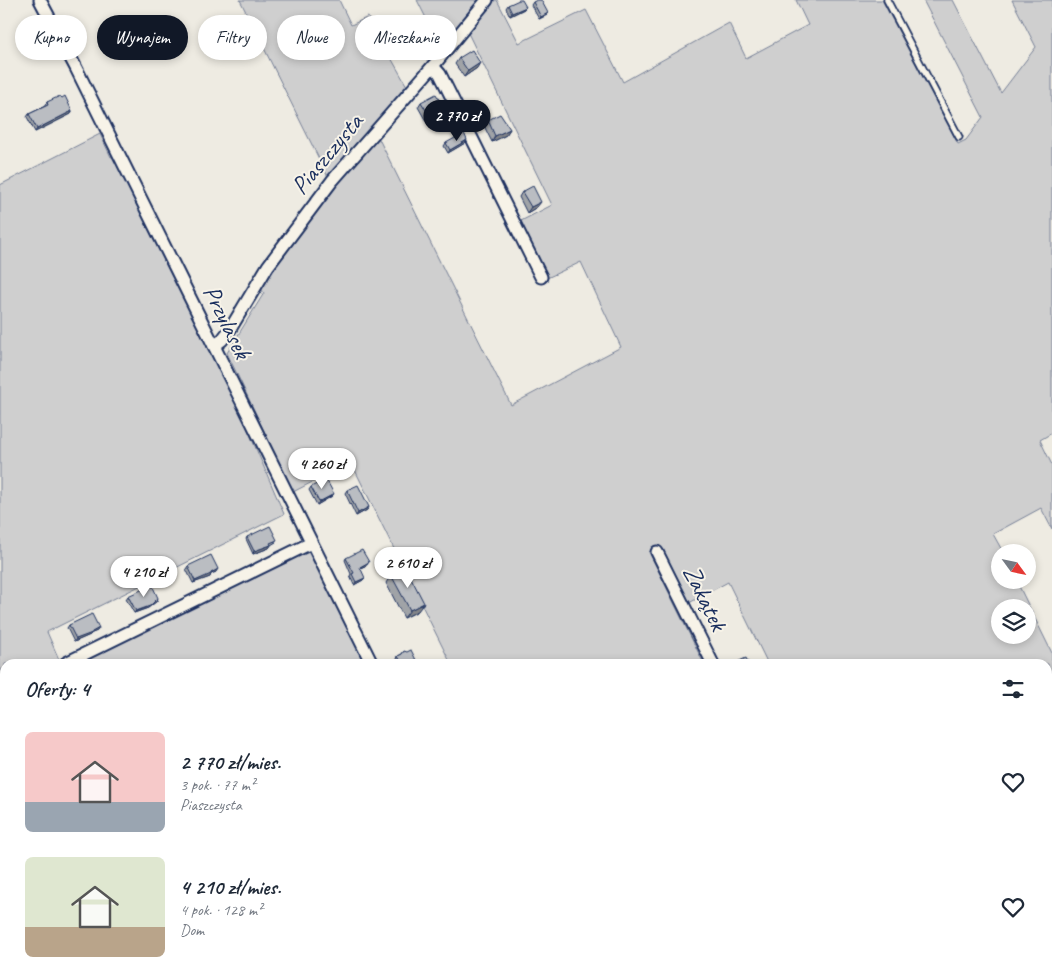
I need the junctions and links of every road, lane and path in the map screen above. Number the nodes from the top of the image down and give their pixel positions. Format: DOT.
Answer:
graph roads {
  1 [pos="40,0"];
  2 [pos="486,0"];
  3 [pos="887,0"];
  4 [pos="433,66"];
  5 [pos="959,137"];
  6 [pos="541,276"];
  7 [pos="214,346"];
  8 [pos="311,543"];
  9 [pos="657,552"];
  10 [pos="74,659"];
  11 [pos="369,659"];
  12 [pos="710,659"];
  1 -- 7 [label="street, Przylasek"];
  2 -- 4 [label="street, Piaszczysta"];
  3 -- 5 [label="lane"];
  4 -- 6 [label="street"];
  4 -- 7 [label="street, Piaszczysta"];
  7 -- 8 [label="street, Przylasek"];
  8 -- 10 [label="street"];
  8 -- 11 [label="street, Przylasek"];
  9 -- 12 [label="street, Zakątek"];
}
